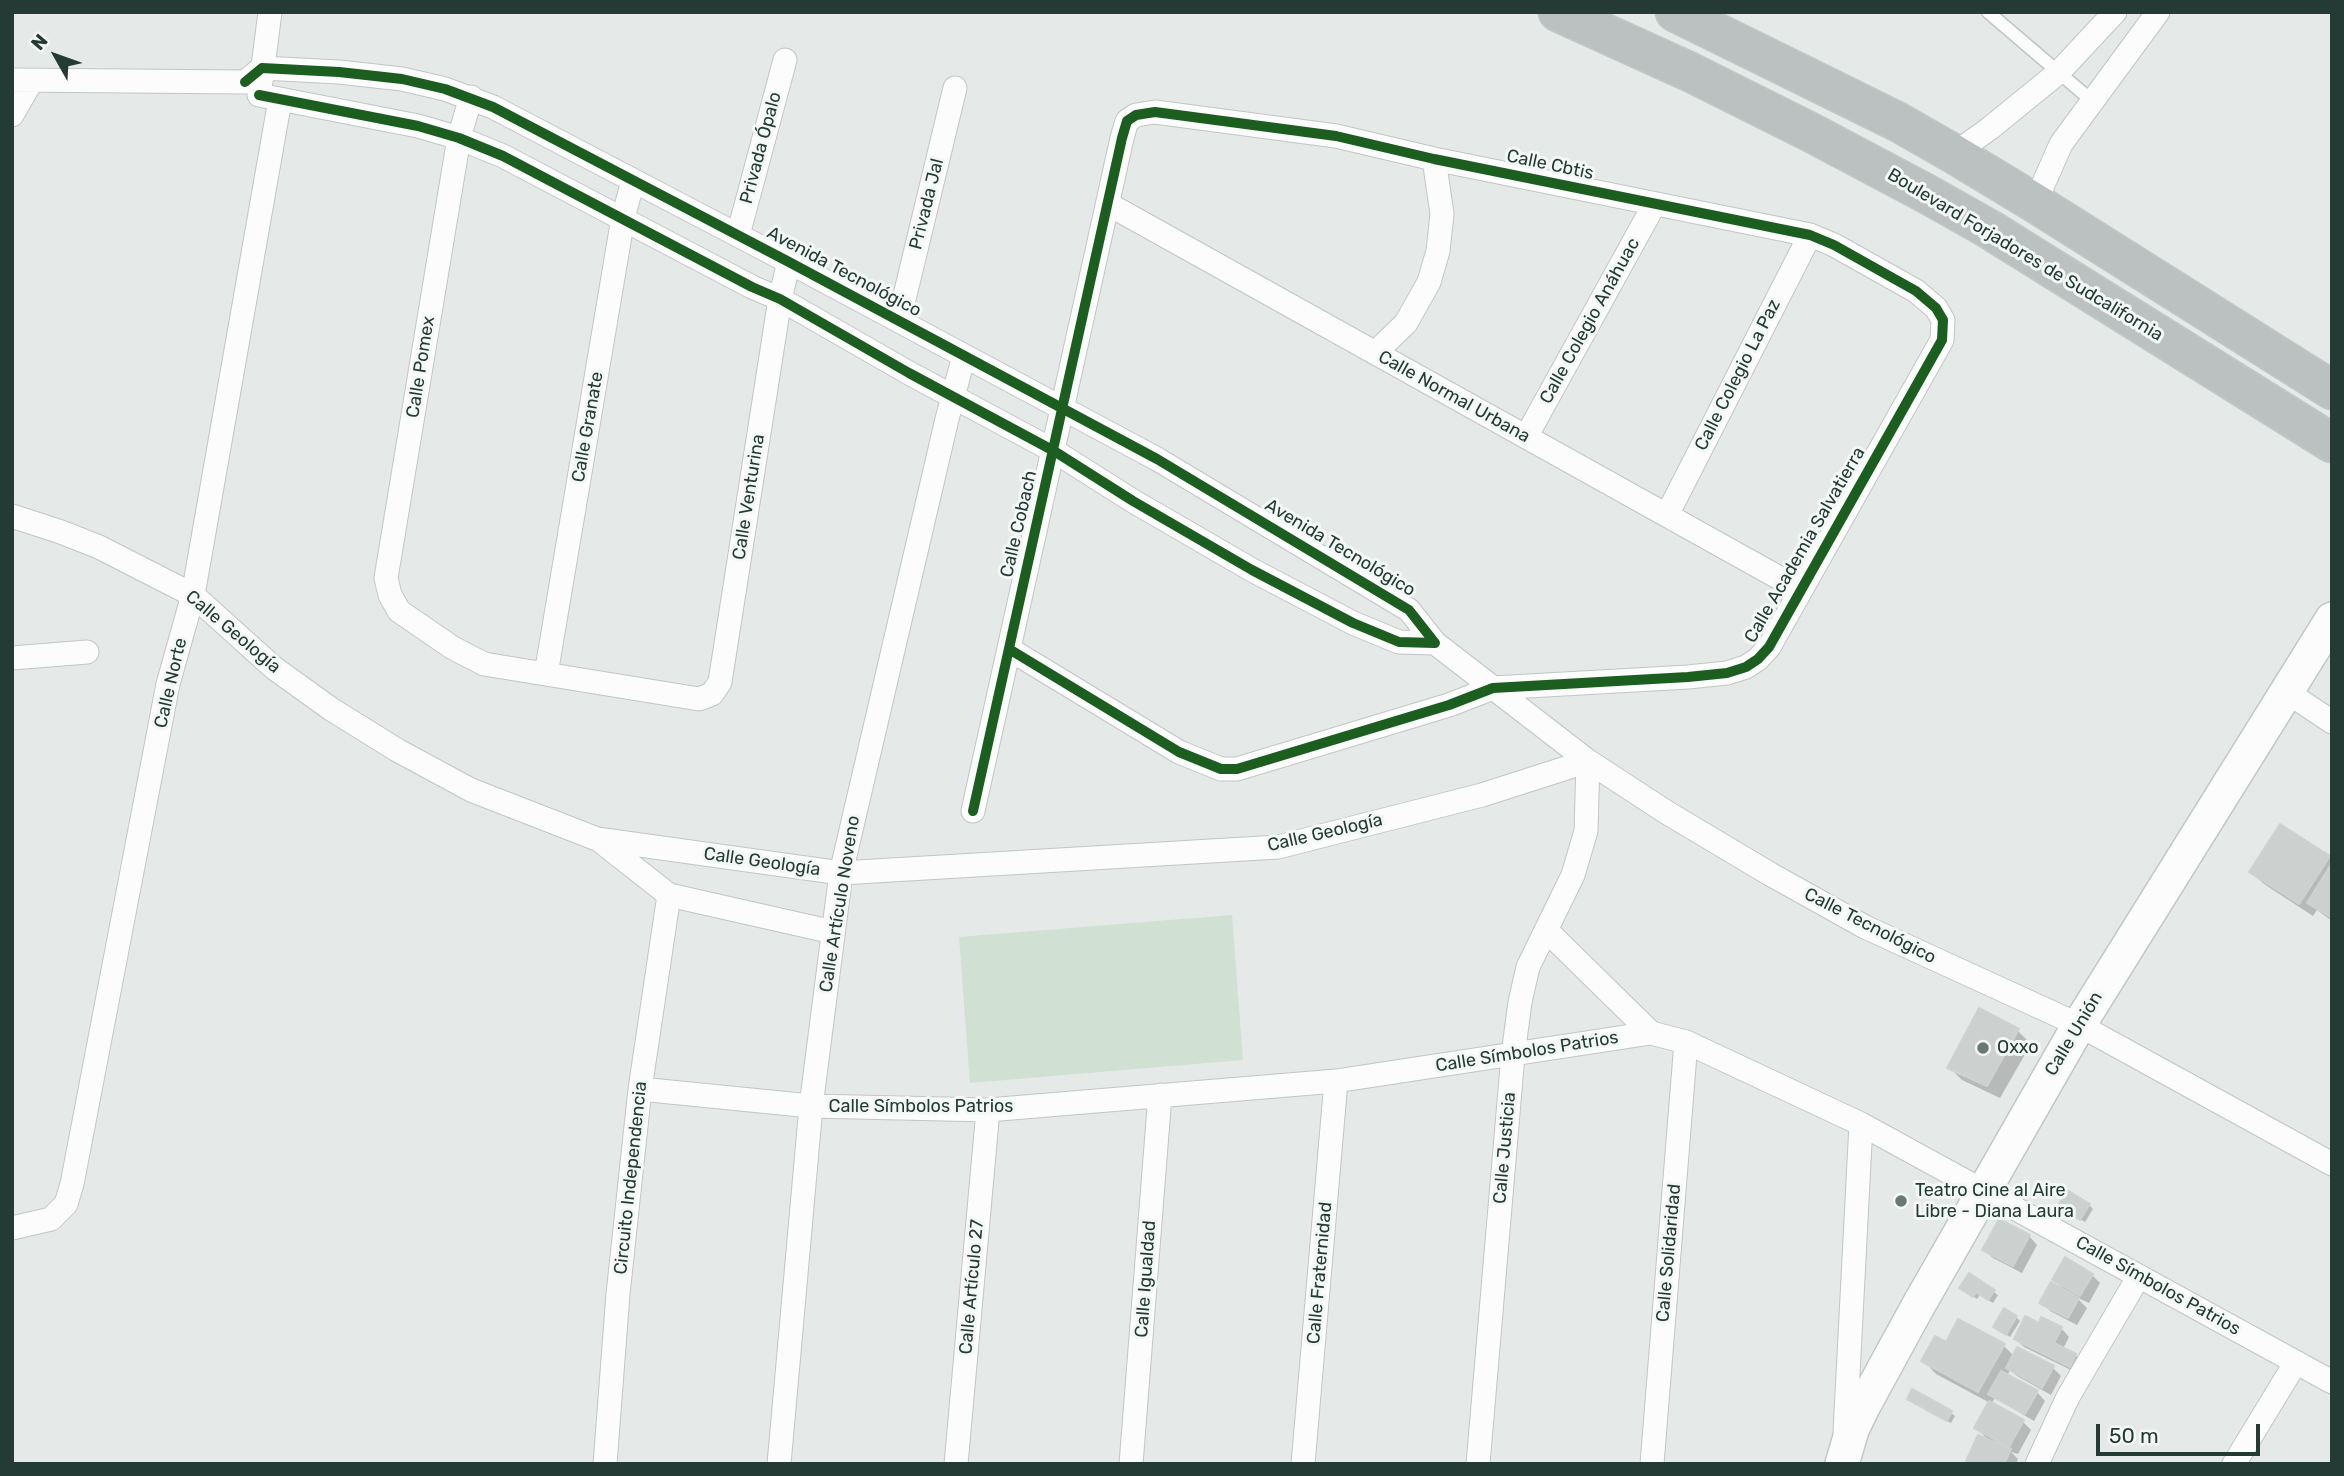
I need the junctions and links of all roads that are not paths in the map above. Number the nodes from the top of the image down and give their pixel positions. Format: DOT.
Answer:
graph roads {
  1 [pos="270,12"];
  2 [pos="1675,12"];
  3 [pos="1987,12"];
  4 [pos="2115,12"];
  5 [pos="2158,12"];
  6 [pos="1563,13"];
  7 [pos="785,60"];
  8 [pos="2059,72"];
  9 [pos="21,81"];
  10 [pos="261,86"];
  11 [pos="955,88"];
  12 [pos="471,97"];
  13 [pos="2091,100"];
  14 [pos="12,115"];
  15 [pos="1127,121"];
  16 [pos="459,138"];
  17 [pos="1954,154"];
  18 [pos="1434,159"];
  19 [pos="633,180"];
  20 [pos="2035,202"];
  21 [pos="1108,204"];
  22 [pos="1654,205"];
  23 [pos="623,218"];
  24 [pos="1810,235"];
  25 [pos="738,236"];
  26 [pos="789,262"];
  27 [pos="780,299"];
  28 [pos="899,320"];
  29 [pos="1943,320"];
  30 [pos="1375,353"];
  31 [pos="964,356"];
  32 [pos="2332,390"];
  33 [pos="953,395"];
  34 [pos="1063,408"];
  35 [pos="1526,438"];
  36 [pos="2332,443"];
  37 [pos="1054,451"];
  38 [pos="12,516"];
  39 [pos="1667,516"];
  40 [pos="1801,590"];
  41 [pos="193,595"];
  42 [pos="2332,619"];
  43 [pos="1435,643"];
  44 [pos="1009,649"];
  45 [pos="88,652"];
  46 [pos="12,658"];
  47 [pos="546,674"];
  48 [pos="1493,688"];
  49 [pos="2287,692"];
  50 [pos="2332,722"];
  51 [pos="1588,761"];
  52 [pos="973,811"];
  53 [pos="597,839"];
  54 [pos="841,873"];
  55 [pos="669,895"];
  56 [pos="1546,930"];
  57 [pos="833,932"];
  58 [pos="2079,1025"];
  59 [pos="1651,1033"];
  60 [pos="1686,1042"];
  61 [pos="1513,1055"];
  62 [pos="1336,1081"];
  63 [pos="640,1089"];
  64 [pos="1160,1095"];
  65 [pos="811,1106"];
  66 [pos="988,1110"];
  67 [pos="1861,1124"];
  68 [pos="2332,1164"];
  69 [pos="1984,1190"];
  70 [pos="12,1228"];
  71 [pos="2139,1276"];
  72 [pos="2296,1362"];
  73 [pos="2332,1382"];
  74 [pos="1843,1458"];
  75 [pos="605,1464"];
  76 [pos="779,1464"];
  77 [pos="956,1464"];
  78 [pos="1132,1464"];
  79 [pos="1303,1464"];
  80 [pos="1478,1464"];
  81 [pos="1652,1464"];
  82 [pos="2037,1464"];
  83 [pos="2234,1464"];
  1 -- 10 [label="street, Calle Norte"];
  2 -- 17 [label="highway"];
  3 -- 8 [label="lane"];
  4 -- 8 [label="street"];
  5 -- 13 [label="street"];
  6 -- 36 [label="highway, Boulevard Forjadores de Sudcalifornia"];
  7 -- 25 [label="street, Privada Ópalo"];
  8 -- 13 [label="lane"];
  8 -- 17 [label="street"];
  9 -- 10 [label="street, Avenida Tecnológico"];
  9 -- 14 [label="street"];
  10 -- 12 [label="street, Avenida Tecnológico"];
  10 -- 16 [label="street, Avenida Tecnológico"];
  10 -- 41 [label="street, Calle Norte"];
  11 -- 28 [label="street, Privada Jal"];
  12 -- 16 [label="street, Calle Pomex"];
  12 -- 19 [label="street, Avenida Tecnológico"];
  13 -- 20 [label="street"];
  15 -- 18 [label="street, Calle Cbtis"];
  15 -- 21 [label="street, Calle Cobach"];
  16 -- 23 [label="street, Avenida Tecnológico"];
  16 -- 47 [label="street, Calle Pomex"];
  17 -- 20 [label="highway"];
  18 -- 22 [label="street, Calle Cbtis"];
  18 -- 30 [label="street"];
  19 -- 23 [label="street, Calle Granate"];
  19 -- 25 [label="street, Avenida Tecnológico"];
  20 -- 32 [label="highway"];
  21 -- 30 [label="street, Calle Normal Urbana"];
  21 -- 34 [label="street, Calle Cobach"];
  22 -- 24 [label="street, Calle Cbtis"];
  22 -- 35 [label="street, Calle Colegio Anáhuac"];
  23 -- 27 [label="street, Avenida Tecnológico"];
  23 -- 47 [label="street, Calle Granate"];
  24 -- 29 [label="street, Calle Cbtis"];
  24 -- 39 [label="street, Calle Colegio La Paz"];
  25 -- 26 [label="street, Avenida Tecnológico"];
  26 -- 27 [label="street, Calle Venturina"];
  26 -- 28 [label="street, Avenida Tecnológico"];
  27 -- 33 [label="street, Avenida Tecnológico"];
  27 -- 47 [label="street, Calle Venturina"];
  28 -- 31 [label="street, Avenida Tecnológico"];
  29 -- 40 [label="street, Calle Academia Salvatierra"];
  30 -- 35 [label="street, Calle Normal Urbana"];
  31 -- 33 [label="street, Calle Artículo Noveno"];
  31 -- 34 [label="street, Avenida Tecnológico"];
  33 -- 37 [label="street, Avenida Tecnológico"];
  33 -- 54 [label="street, Calle Artículo Noveno"];
  34 -- 37 [label="street, Calle Cobach"];
  34 -- 43 [label="street, Avenida Tecnológico"];
  35 -- 39 [label="street, Calle Normal Urbana"];
  37 -- 43 [label="street, Avenida Tecnológico"];
  37 -- 44 [label="street, Calle Cobach"];
  38 -- 41 [label="street, Calle Geología"];
  39 -- 40 [label="street, Calle Normal Urbana"];
  40 -- 48 [label="street, Calle Academia Salvatierra"];
  41 -- 53 [label="street, Calle Geología"];
  41 -- 70 [label="street, Calle Norte"];
  42 -- 49 [label="street, Calle Unión"];
  43 -- 48 [label="street, Calle Tecnológico"];
  44 -- 48 [label="street, Calle Academia Salvatierra"];
  44 -- 52 [label="street, Calle Cobach"];
  45 -- 46 [label="street"];
  48 -- 51 [label="street, Calle Tecnológico"];
  49 -- 50 [label="street"];
  49 -- 58 [label="street, Calle Unión"];
  51 -- 54 [label="street, Calle Geología"];
  51 -- 56 [label="street, Calle Justicia"];
  51 -- 58 [label="street, Calle Tecnológico"];
  53 -- 54 [label="street, Calle Geología"];
  53 -- 55 [label="street"];
  54 -- 57 [label="street, Calle Artículo Noveno"];
  55 -- 57 [label="street"];
  55 -- 63 [label="street, Circuito Independencia"];
  56 -- 59 [label="street"];
  56 -- 61 [label="street, Calle Justicia"];
  57 -- 65 [label="street, Calle Artículo Noveno"];
  58 -- 68 [label="street, Calle Tecnológico"];
  58 -- 69 [label="street, Calle Unión"];
  59 -- 60 [label="street, Calle Símbolos Patrios"];
  59 -- 61 [label="street, Calle Símbolos Patrios"];
  60 -- 67 [label="street, Calle Símbolos Patrios"];
  60 -- 81 [label="street, Calle Solidaridad"];
  61 -- 62 [label="street, Calle Símbolos Patrios"];
  61 -- 80 [label="street, Calle Justicia"];
  62 -- 64 [label="street, Calle Símbolos Patrios"];
  62 -- 79 [label="street, Calle Fraternidad"];
  63 -- 65 [label="street, Calle Símbolos Patrios"];
  63 -- 75 [label="street, Circuito Independencia"];
  64 -- 66 [label="street, Calle Símbolos Patrios"];
  64 -- 78 [label="street, Calle Igualdad"];
  65 -- 66 [label="street, Calle Símbolos Patrios"];
  65 -- 76 [label="street, Calle Artículo Noveno"];
  66 -- 77 [label="street, Calle Artículo 27"];
  67 -- 69 [label="street, Calle Símbolos Patrios"];
  67 -- 74 [label="street"];
  69 -- 71 [label="street, Calle Símbolos Patrios"];
  69 -- 74 [label="street, Calle Unión"];
  71 -- 72 [label="street, Calle Símbolos Patrios"];
  71 -- 82 [label="street"];
  72 -- 73 [label="street, Calle Símbolos Patrios"];
  72 -- 83 [label="street"];
}
